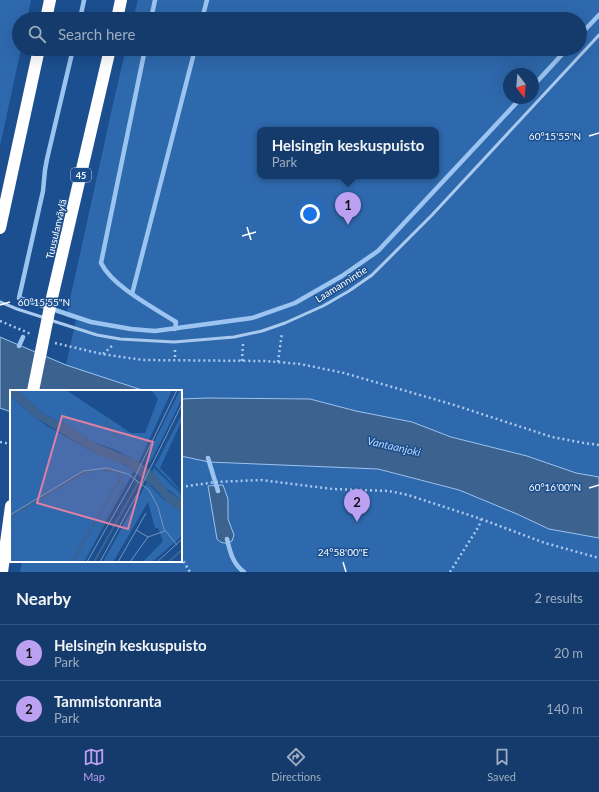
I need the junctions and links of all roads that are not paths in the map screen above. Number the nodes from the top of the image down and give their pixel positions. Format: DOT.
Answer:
graph roads {
  1 [pos="50,0"];
  2 [pos="121,0"];
  3 [pos="47,12"];
  4 [pos="118,12"];
  5 [pos="599,35"];
  6 [pos="587,48"];
  7 [pos="37,56"];
  8 [pos="108,56"];
  9 [pos="580,56"];
  10 [pos="0,228"];
  11 [pos="0,302"];
  12 [pos="33,390"];
  13 [pos="10,513"];
  14 [pos="2,572"];
  1 -- 3 [label="highway"];
  2 -- 4 [label="highway"];
  5 -- 6 [label="lane, Laamannintie"];
  7 -- 10 [label="highway"];
  8 -- 12 [label="highway, Tuusulanväylä / 45, bridge"];
  9 -- 11 [label="lane, Laamannintie"];
  13 -- 14 [label="highway"];
}
